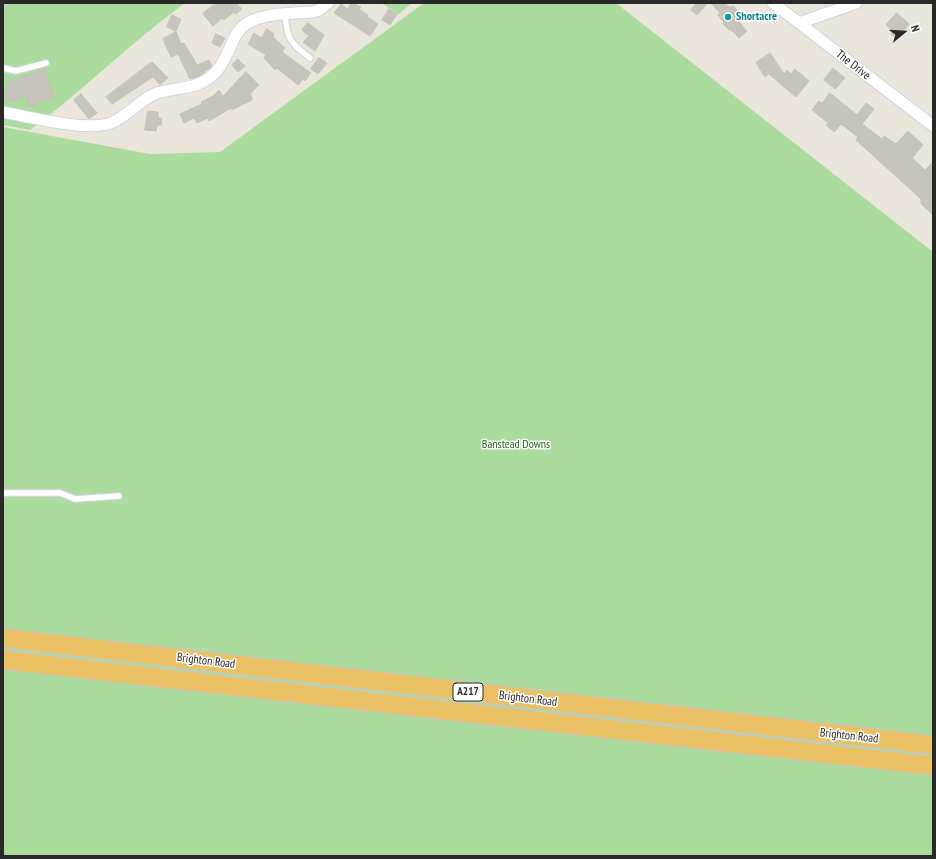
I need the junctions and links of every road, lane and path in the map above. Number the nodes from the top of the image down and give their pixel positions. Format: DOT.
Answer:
graph roads {
  1 [pos="328,3"];
  2 [pos="773,3"];
  3 [pos="856,3"];
  4 [pos="285,15"];
  5 [pos="799,23"];
  6 [pos="310,58"];
  7 [pos="46,63"];
  8 [pos="3,68"];
  9 [pos="3,112"];
  10 [pos="933,126"];
  11 [pos="3,493"];
  12 [pos="119,496"];
  13 [pos="3,638"];
  14 [pos="3,660"];
  15 [pos="933,745"];
  16 [pos="933,766"];
  1 -- 4 [label="street"];
  2 -- 5 [label="street, The Drive"];
  3 -- 5 [label="street"];
  4 -- 6 [label="lane"];
  4 -- 9 [label="street"];
  5 -- 10 [label="street, The Drive"];
  7 -- 8 [label="lane"];
  11 -- 12 [label="lane"];
  13 -- 15 [label="highway, Brighton Road / A217"];
  14 -- 16 [label="highway, Brighton Road / A217"];
}
